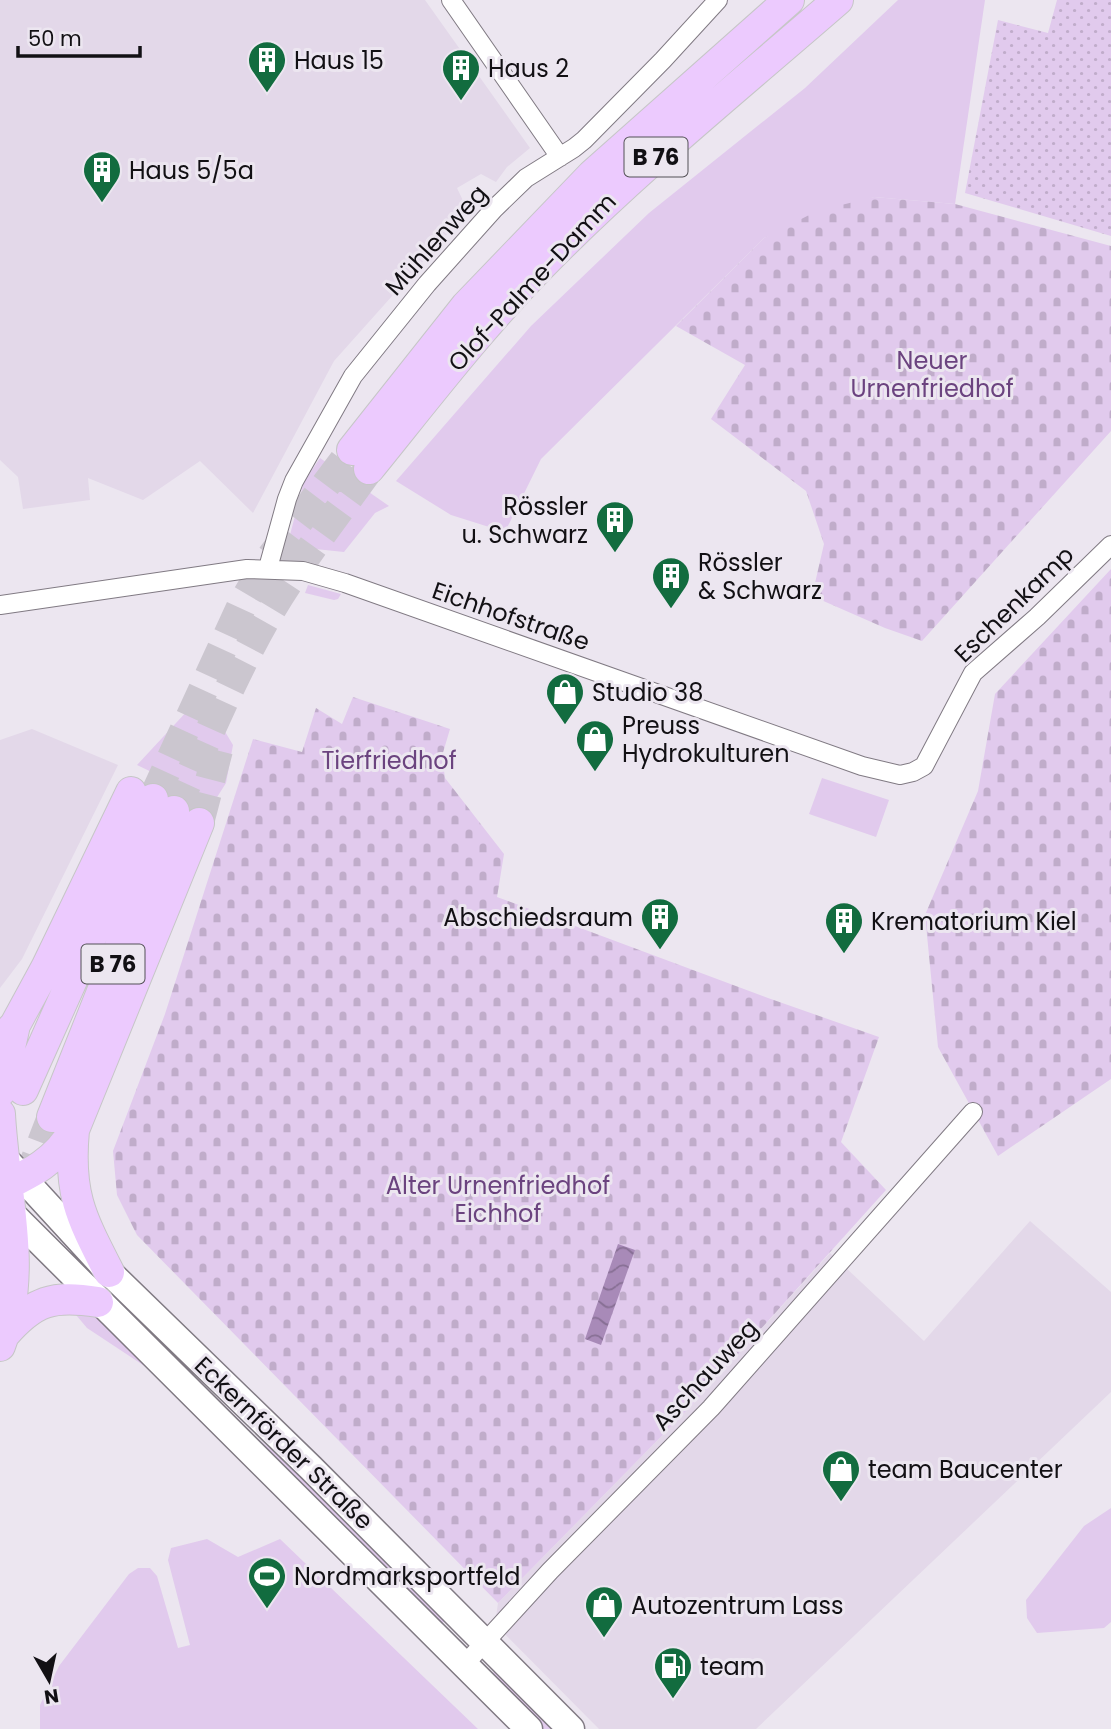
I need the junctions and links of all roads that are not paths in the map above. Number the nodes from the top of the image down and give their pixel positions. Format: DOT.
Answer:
graph roads {
  1 [pos="451,0"];
  2 [pos="718,0"];
  3 [pos="789,0"];
  4 [pos="838,0"];
  5 [pos="560,157"];
  6 [pos="1111,544"];
  7 [pos="268,568"];
  8 [pos="0,605"];
  9 [pos="955,703"];
  10 [pos="164,806"];
  11 [pos="7,1033"];
  12 [pos="12,1091"];
  13 [pos="973,1112"];
  14 [pos="0,1114"];
  15 [pos="63,1123"];
  16 [pos="6,1182"];
  17 [pos="109,1272"];
  18 [pos="98,1302"];
  19 [pos="2,1341"];
  20 [pos="486,1643"];
  21 [pos="465,1664"];
  22 [pos="529,1729"];
  23 [pos="571,1729"];
  1 -- 5 [label="street"];
  2 -- 5 [label="street, Mühlenweg"];
  3 -- 4 [label="highway, Olof-Palme-Damm / B 76"];
  5 -- 7 [label="street, Mühlenweg"];
  6 -- 9 [label="street, Eschenkamp"];
  7 -- 8 [label="street, Eichhofstraße"];
  7 -- 9 [label="street, Eichhofstraße"];
  10 -- 11 [label="highway"];
  10 -- 12 [label="highway, B 76"];
  10 -- 15 [label="highway, B 76"];
  11 -- 12 [label="highway"];
  13 -- 20 [label="street, Aschauweg"];
  14 -- 16 [label="highway"];
  15 -- 16 [label="highway"];
  15 -- 17 [label="highway"];
  16 -- 17 [label="main road, Eckernförder Straße"];
  16 -- 18 [label="main road, Eckernförder Straße"];
  16 -- 19 [label="highway"];
  17 -- 20 [label="main road, Eckernförder Straße"];
  18 -- 19 [label="highway"];
  18 -- 21 [label="main road, Eckernförder Straße"];
  20 -- 21 [label="street, Aschauweg"];
  20 -- 23 [label="main road, Eckernförder Straße"];
  21 -- 22 [label="main road, Eckernförder Straße"];
}
